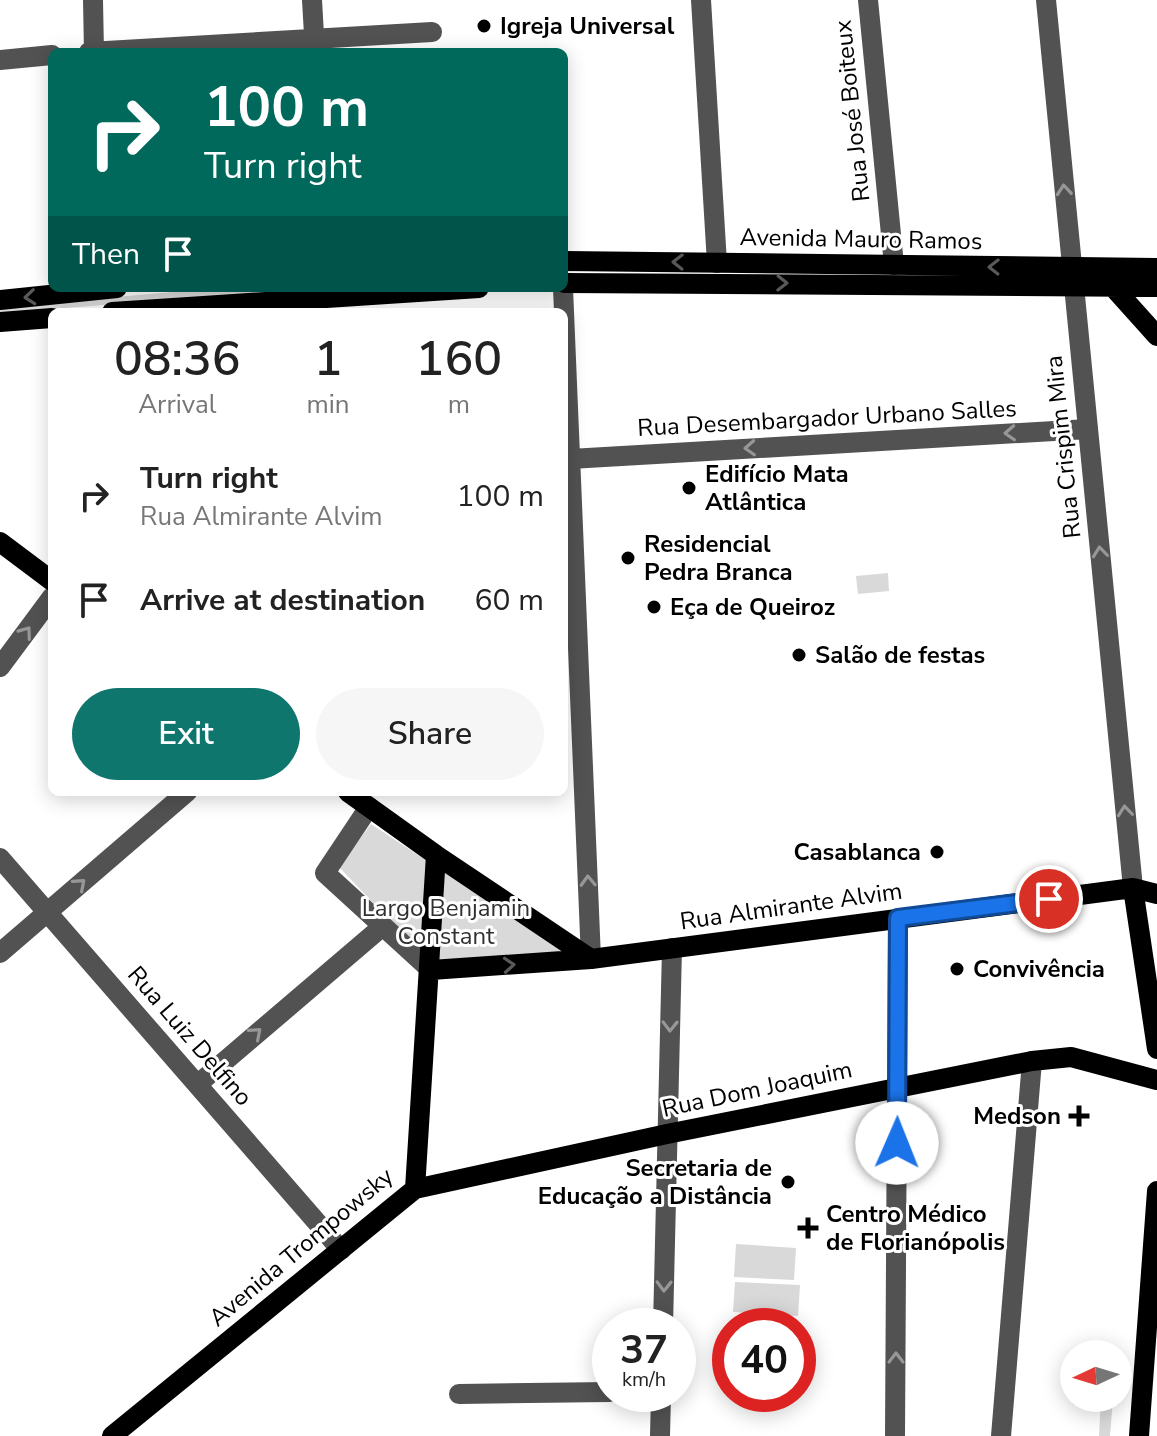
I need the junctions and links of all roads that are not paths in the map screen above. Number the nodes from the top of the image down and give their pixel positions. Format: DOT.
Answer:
graph roads {
  1 [pos="93,0"];
  2 [pos="312,0"];
  3 [pos="701,0"];
  4 [pos="868,0"];
  5 [pos="1046,0"];
  6 [pos="432,32"];
  7 [pos="315,46"];
  8 [pos="93,48"];
  9 [pos="241,48"];
  10 [pos="48,55"];
  11 [pos="0,60"];
  12 [pos="568,261"];
  13 [pos="717,263"];
  14 [pos="894,265"];
  15 [pos="1124,268"];
  16 [pos="1157,268"];
  17 [pos="1072,277"];
  18 [pos="568,286"];
  19 [pos="1113,287"];
  20 [pos="1157,287"];
  21 [pos="77,292"];
  22 [pos="418,292"];
  23 [pos="0,300"];
  24 [pos="173,308"];
  25 [pos="48,318"];
  26 [pos="0,322"];
  27 [pos="1152,327"];
  28 [pos="568,401"];
  29 [pos="1088,429"];
  30 [pos="570,459"];
  31 [pos="0,542"];
  32 [pos="48,578"];
  33 [pos="570,581"];
  34 [pos="48,602"];
  35 [pos="0,667"];
  36 [pos="573,751"];
  37 [pos="182,796"];
  38 [pos="354,796"];
  39 [pos="369,807"];
  40 [pos="436,855"];
  41 [pos="0,858"];
  42 [pos="463,873"];
  43 [pos="434,887"];
  44 [pos="1133,888"];
  45 [pos="1157,894"];
  46 [pos="48,912"];
  47 [pos="898,918"];
  48 [pos="383,926"];
  49 [pos="672,948"];
  50 [pos="0,953"];
  51 [pos="591,959"];
  52 [pos="431,970"];
  53 [pos="1157,1049"];
  54 [pos="1032,1061"];
  55 [pos="1157,1080"];
  56 [pos="198,1084"];
  57 [pos="897,1086"];
  58 [pos="667,1134"];
  59 [pos="415,1189"];
  60 [pos="1157,1191"];
  61 [pos="341,1250"];
  62 [pos="663,1308"];
  63 [pos="592,1392"];
  64 [pos="459,1394"];
  65 [pos="661,1412"];
  66 [pos="112,1436"];
  67 [pos="660,1436"];
  68 [pos="895,1436"];
  69 [pos="1001,1436"];
  70 [pos="1139,1436"];
  1 -- 8 [label="street"];
  2 -- 7 [label="street"];
  3 -- 13 [label="street"];
  4 -- 14 [label="street, Rua José Boiteux"];
  17 -- 5 [label="street, Rua Crispim Mira, one-way"];
  6 -- 7 [label="street"];
  7 -- 9 [label="street"];
  10 -- 11 [label="street"];
  13 -- 12 [label="main road, Avenida Mauro Ramos, one-way"];
  13 -- 14 [label="main road, Avenida Mauro Ramos"];
  17 -- 14 [label="main road, Avenida Mauro Ramos, one-way"];
  15 -- 16 [label="main road, Avenida Mauro Ramos"];
  15 -- 17 [label="main road, Avenida Mauro Ramos"];
  15 -- 19 [label="main road"];
  18 -- 17 [label="main road, Avenida Mauro Ramos, one-way"];
  17 -- 19 [label="main road, Avenida Mauro Ramos"];
  17 -- 29 [label="street, Rua Crispim Mira"];
  19 -- 20 [label="main road, Avenida Mauro Ramos"];
  19 -- 27 [label="main road"];
  21 -- 23 [label="main road, one-way"];
  22 -- 24 [label="main road"];
  25 -- 26 [label="main road"];
  28 -- 30 [label="street"];
  29 -- 30 [label="street, Rua Desembargador Urbano Salles, one-way"];
  44 -- 29 [label="street, Rua Crispim Mira, one-way"];
  30 -- 33 [label="street"];
  31 -- 32 [label="main road"];
  33 -- 36 [label="street"];
  35 -- 34 [label="street, one-way"];
  51 -- 36 [label="street, one-way"];
  46 -- 37 [label="street, one-way"];
  38 -- 39 [label="main road"];
  39 -- 40 [label="main road"];
  39 -- 48 [label="street"];
  40 -- 42 [label="main road"];
  40 -- 43 [label="main road, Avenida Trompowsky"];
  41 -- 46 [label="street, Rua Luiz Delfino"];
  42 -- 43 [label="main road"];
  42 -- 51 [label="main road"];
  43 -- 52 [label="main road, Avenida Trompowsky"];
  44 -- 45 [label="main road, Rua Almirante Alvim"];
  44 -- 47 [label="main road, Rua Almirante Alvim"];
  44 -- 53 [label="main road"];
  46 -- 50 [label="street"];
  46 -- 56 [label="street, Rua Luiz Delfino"];
  47 -- 49 [label="main road, Rua Almirante Alvim"];
  47 -- 57 [label="street"];
  48 -- 52 [label="street"];
  56 -- 48 [label="street, one-way"];
  49 -- 51 [label="main road, Rua Almirante Alvim"];
  49 -- 58 [label="street, one-way"];
  52 -- 51 [label="main road, Rua Almirante Alvim, one-way"];
  52 -- 59 [label="main road, Avenida Trompowsky"];
  54 -- 55 [label="main road, Rua Dom Joaquim"];
  54 -- 57 [label="main road, Rua Dom Joaquim"];
  54 -- 69 [label="street"];
  56 -- 61 [label="street, Rua Luiz Delfino"];
  57 -- 58 [label="main road, Rua Dom Joaquim"];
  68 -- 57 [label="street, one-way"];
  58 -- 59 [label="main road, Rua Dom Joaquim"];
  58 -- 62 [label="street, one-way"];
  59 -- 61 [label="main road, Avenida Trompowsky"];
  60 -- 70 [label="main road"];
  61 -- 66 [label="main road, Avenida Trompowsky"];
  63 -- 64 [label="street"];
  65 -- 67 [label="street"];
}
